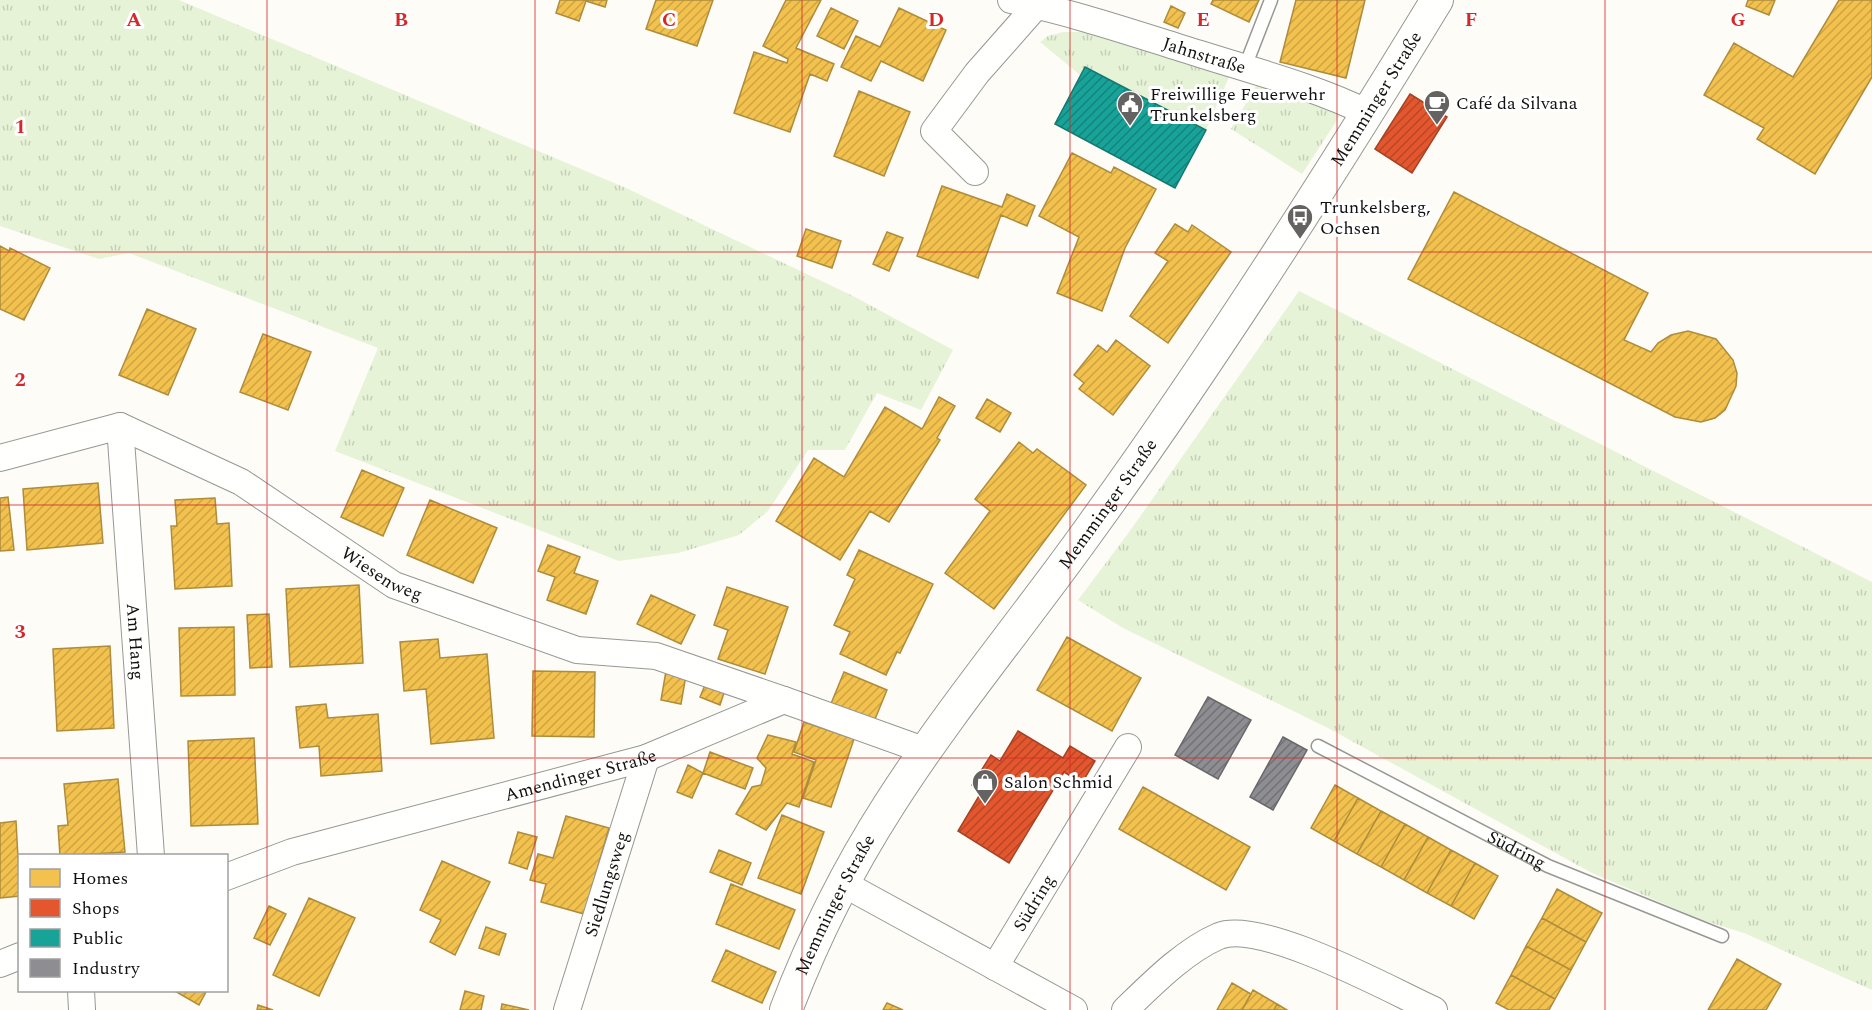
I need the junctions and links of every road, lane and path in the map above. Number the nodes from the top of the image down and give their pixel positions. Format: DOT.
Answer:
graph roads {
  1 [pos="1011,0"];
  2 [pos="1271,0"];
  3 [pos="1437,0"];
  4 [pos="1037,5"];
  5 [pos="1245,67"];
  6 [pos="1368,113"];
  7 [pos="975,172"];
  8 [pos="120,426"];
  9 [pos="0,458"];
  10 [pos="784,700"];
  11 [pos="1318,746"];
  12 [pos="1128,747"];
  13 [pos="926,751"];
  14 [pos="646,758"];
  15 [pos="151,854"];
  16 [pos="228,876"];
  17 [pos="844,884"];
  18 [pos="1722,936"];
  19 [pos="18,957"];
  20 [pos="0,964"];
  21 [pos="995,967"];
  22 [pos="81,992"];
  23 [pos="82,1010"];
  24 [pos="567,1010"];
  25 [pos="786,1010"];
  26 [pos="1074,1010"];
  27 [pos="1125,1010"];
  28 [pos="1434,1010"];
  1 -- 4 [label="street, Jahnstraße"];
  2 -- 5 [label="lane"];
  3 -- 6 [label="street, Memminger Straße"];
  4 -- 5 [label="street, Jahnstraße"];
  4 -- 7 [label="street"];
  5 -- 6 [label="street, Jahnstraße"];
  6 -- 13 [label="street, Memminger Straße"];
  8 -- 9 [label="street"];
  8 -- 10 [label="street, Wiesenweg"];
  8 -- 15 [label="street, Am Hang"];
  10 -- 13 [label="street"];
  10 -- 14 [label="street, Amendinger Straße"];
  11 -- 18 [label="lane, Südring"];
  12 -- 21 [label="street, Südring"];
  13 -- 17 [label="street, Memminger Straße"];
  14 -- 16 [label="street, Amendinger Straße"];
  14 -- 24 [label="street, Siedlungsweg"];
  17 -- 21 [label="street"];
  17 -- 25 [label="street, Memminger Straße"];
  19 -- 20 [label="street"];
  21 -- 26 [label="street"];
  22 -- 23 [label="street"];
  27 -- 28 [label="street"];
}
